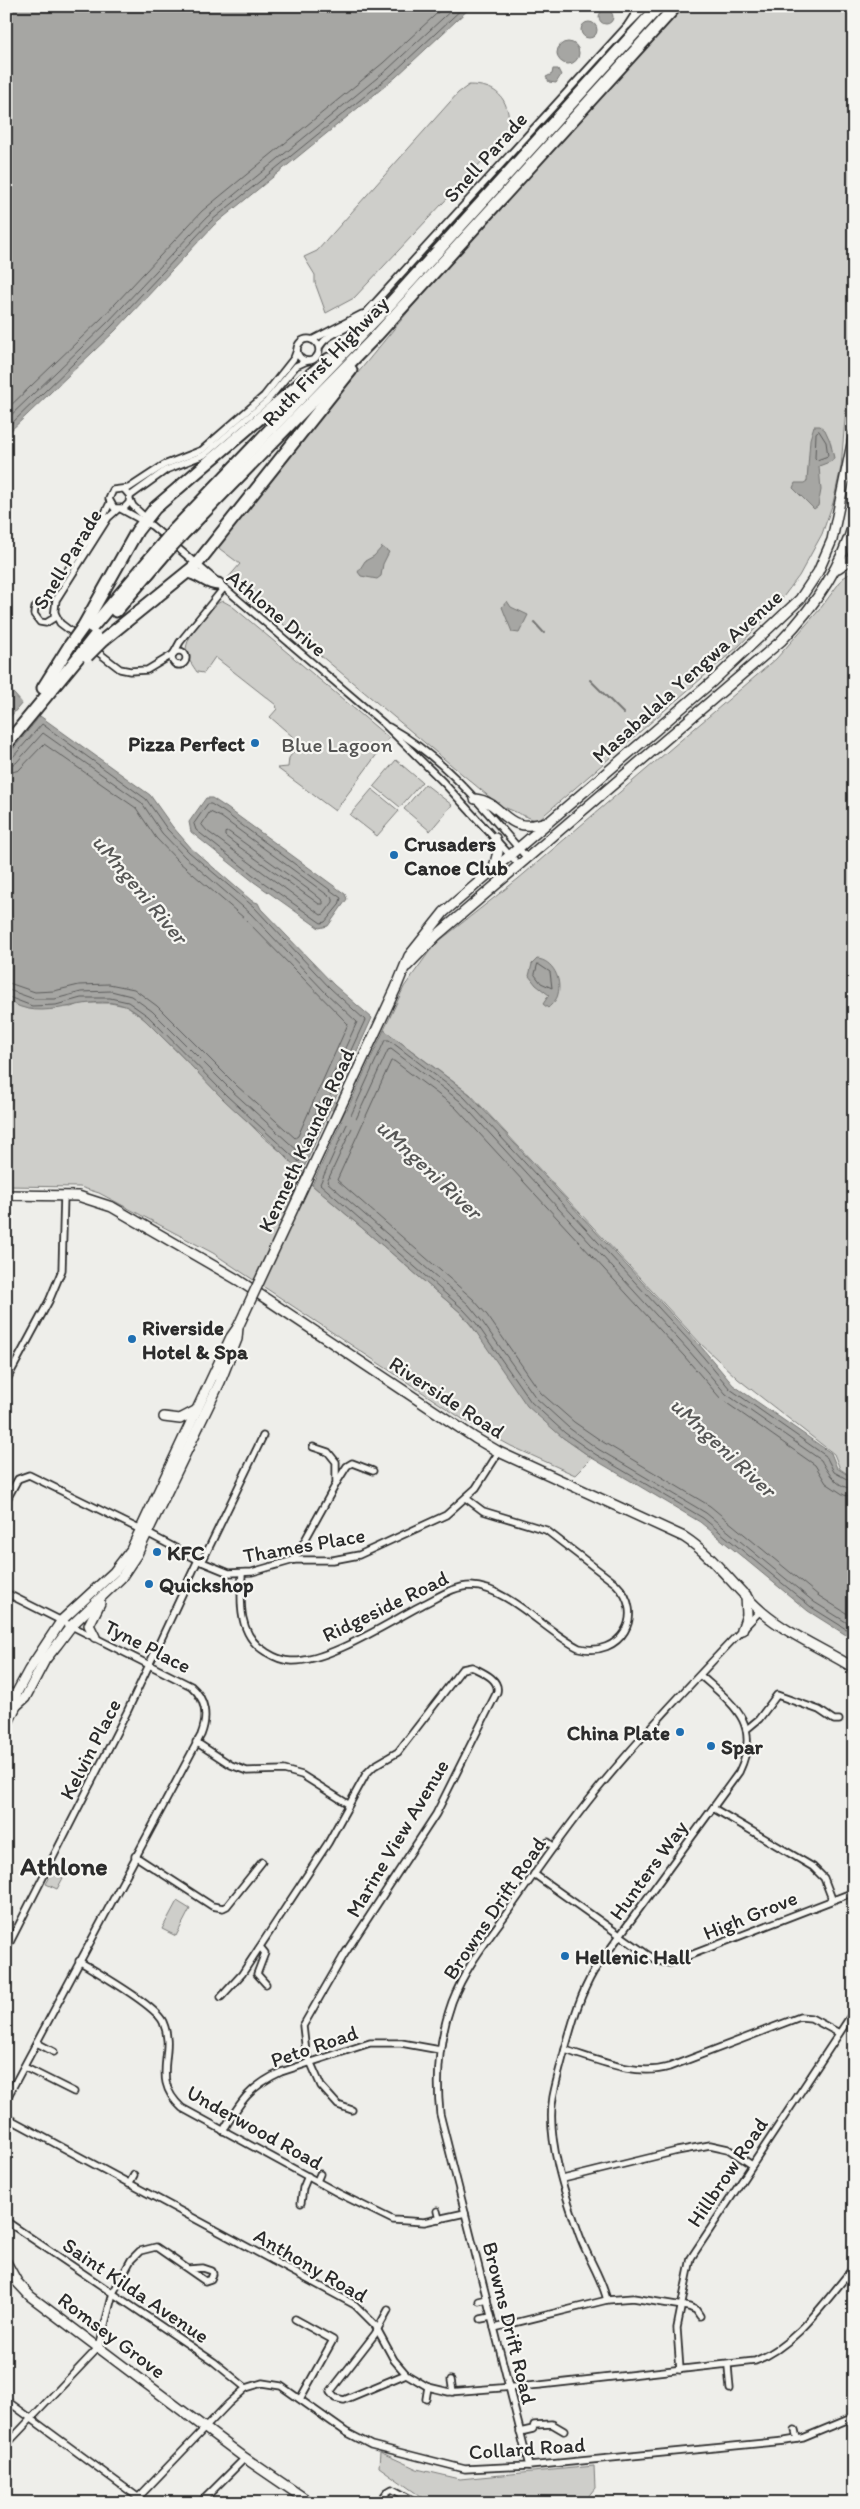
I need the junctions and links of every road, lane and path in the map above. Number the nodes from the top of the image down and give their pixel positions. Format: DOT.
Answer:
graph roads {
  1 [pos="640,6"];
  2 [pos="647,6"];
  3 [pos="659,6"];
  4 [pos="676,6"];
  5 [pos="626,26"];
  6 [pos="388,306"];
  7 [pos="368,310"];
  8 [pos="378,335"];
  9 [pos="312,340"];
  10 [pos="319,348"];
  11 [pos="298,350"];
  12 [pos="307,361"];
  13 [pos="854,434"];
  14 [pos="124,489"];
  15 [pos="130,498"];
  16 [pos="110,503"];
  17 [pos="119,509"];
  18 [pos="148,522"];
  19 [pos="854,522"];
  20 [pos="836,529"];
  21 [pos="178,533"];
  22 [pos="852,534"];
  23 [pos="832,540"];
  24 [pos="850,545"];
  25 [pos="854,557"];
  26 [pos="192,568"];
  27 [pos="834,572"];
  28 [pos="221,587"];
  29 [pos="55,613"];
  30 [pos="92,634"];
  31 [pos="184,637"];
  32 [pos="78,651"];
  33 [pos="183,652"];
  34 [pos="173,654"];
  35 [pos="42,694"];
  36 [pos="383,723"];
  37 [pos="6,734"];
  38 [pos="6,745"];
  39 [pos="475,799"];
  40 [pos="550,821"];
  41 [pos="495,838"];
  42 [pos="518,848"];
  43 [pos="510,855"];
  44 [pos="527,858"];
  45 [pos="519,865"];
  46 [pos="493,870"];
  47 [pos="406,967"];
  48 [pos="6,1195"];
  49 [pos="64,1195"];
  50 [pos="238,1328"];
  51 [pos="6,1381"];
  52 [pos="196,1410"];
  53 [pos="164,1417"];
  54 [pos="263,1436"];
  55 [pos="313,1447"];
  56 [pos="499,1452"];
  57 [pos="373,1471"];
  58 [pos="336,1484"];
  59 [pos="467,1498"];
  60 [pos="6,1501"];
  61 [pos="144,1532"];
  62 [pos="294,1560"];
  63 [pos="200,1561"];
  64 [pos="242,1574"];
  65 [pos="6,1593"];
  66 [pos="746,1595"];
  67 [pos="104,1596"];
  68 [pos="760,1610"];
  69 [pos="62,1620"];
  70 [pos="72,1626"];
  71 [pos="742,1630"];
  72 [pos="95,1637"];
  73 [pos="41,1658"];
  74 [pos="149,1665"];
  75 [pos="854,1668"];
  76 [pos="701,1676"];
  77 [pos="6,1690"];
  78 [pos="21,1696"];
  79 [pos="839,1720"];
  80 [pos="6,1727"];
  81 [pos="747,1729"];
  82 [pos="196,1742"];
  83 [pos="348,1804"];
  84 [pos="713,1808"];
  85 [pos="548,1842"];
  86 [pos="554,1848"];
  87 [pos="135,1856"];
  88 [pos="262,1862"];
  89 [pos="534,1874"];
  90 [pos="854,1892"];
  91 [pos="832,1899"];
  92 [pos="609,1917"];
  93 [pos="603,1923"];
  94 [pos="620,1936"];
  95 [pos="260,1947"];
  96 [pos="6,1950"];
  97 [pos="79,1961"];
  98 [pos="266,1984"];
  99 [pos="221,1997"];
  100 [pos="854,2011"];
  101 [pos="839,2033"];
  102 [pos="36,2043"];
  103 [pos="440,2050"];
  104 [pos="565,2050"];
  105 [pos="54,2052"];
  106 [pos="311,2062"];
  107 [pos="24,2067"];
  108 [pos="74,2092"];
  109 [pos="6,2100"];
  110 [pos="352,2110"];
  111 [pos="6,2117"];
  112 [pos="223,2132"];
  113 [pos="752,2164"];
  114 [pos="320,2174"];
  115 [pos="134,2175"];
  116 [pos="308,2176"];
  117 [pos="563,2179"];
  118 [pos="317,2181"];
  119 [pos="129,2184"];
  120 [pos="301,2203"];
  121 [pos="437,2211"];
  122 [pos="465,2213"];
  123 [pos="439,2219"];
  124 [pos="6,2221"];
  125 [pos="276,2253"];
  126 [pos="272,2260"];
  127 [pos="6,2262"];
  128 [pos="854,2267"];
  129 [pos="189,2269"];
  130 [pos="113,2293"];
  131 [pos="487,2299"];
  132 [pos="607,2300"];
  133 [pos="478,2301"];
  134 [pos="680,2306"];
  135 [pos="388,2310"];
  136 [pos="700,2316"];
  137 [pos="491,2317"];
  138 [pos="295,2319"];
  139 [pos="481,2319"];
  140 [pos="494,2328"];
  141 [pos="378,2330"];
  142 [pos="99,2347"];
  143 [pos="728,2366"];
  144 [pos="680,2370"];
  145 [pos="406,2374"];
  146 [pos="451,2380"];
  147 [pos="428,2387"];
  148 [pos="508,2387"];
  149 [pos="246,2388"];
  150 [pos="730,2388"];
  151 [pos="453,2392"];
  152 [pos="300,2399"];
  153 [pos="6,2400"];
  154 [pos="426,2400"];
  155 [pos="854,2417"];
  156 [pos="32,2418"];
  157 [pos="206,2428"];
  158 [pos="795,2430"];
  159 [pos="564,2431"];
  160 [pos="520,2432"];
  161 [pos="797,2439"];
  162 [pos="6,2446"];
  163 [pos="245,2458"];
  164 [pos="529,2466"];
  165 [pos="139,2498"];
  166 [pos="133,2503"];
  167 [pos="200,2503"];
  168 [pos="311,2503"];
  169 [pos="379,2503"];
  170 [pos="418,2503"];
  1 -- 5 [label="street, Snell Parade"];
  2 -- 5 [label="street, Snell Parade"];
  3 -- 6 [label="highway, Ruth First Highway"];
  4 -- 8 [label="highway, Ruth First Highway"];
  5 -- 7 [label="street, Snell Parade"];
  6 -- 18 [label="highway"];
  6 -- 21 [label="highway, Ruth First Highway"];
  7 -- 9 [label="street, Snell Parade"];
  7 -- 10 [label="street, Snell Parade"];
  8 -- 21 [label="highway, Ruth First Highway"];
  8 -- 26 [label="highway"];
  9 -- 10 [label="street"];
  9 -- 11 [label="street"];
  10 -- 12 [label="street"];
  11 -- 12 [label="street"];
  11 -- 14 [label="street"];
  12 -- 15 [label="street, Snell Parade"];
  13 -- 20 [label="main road, Masabalala Yengwa Avenue"];
  14 -- 15 [label="street"];
  14 -- 16 [label="street"];
  15 -- 17 [label="street"];
  15 -- 18 [label="street, Athlone Drive"];
  16 -- 17 [label="street"];
  16 -- 29 [label="street, Snell Parade"];
  17 -- 18 [label="street, Athlone Drive"];
  17 -- 29 [label="street, Snell Parade"];
  18 -- 26 [label="street, Athlone Drive"];
  18 -- 30 [label="highway"];
  19 -- 22 [label="main road, Masabalala Yengwa Avenue"];
  20 -- 22 [label="main road"];
  20 -- 23 [label="main road, Masabalala Yengwa Avenue"];
  21 -- 30 [label="highway, Ruth First Highway, bridge"];
  22 -- 24 [label="main road, Masabalala Yengwa Avenue"];
  23 -- 24 [label="main road"];
  23 -- 40 [label="main road, Masabalala Yengwa Avenue"];
  24 -- 27 [label="main road, Masabalala Yengwa Avenue"];
  25 -- 27 [label="main road"];
  26 -- 28 [label="highway"];
  26 -- 30 [label="highway"];
  27 -- 44 [label="main road, Masabalala Yengwa Avenue"];
  28 -- 31 [label="street"];
  28 -- 36 [label="street, Athlone Drive"];
  29 -- 34 [label="street"];
  30 -- 32 [label="highway, Ruth First Highway"];
  30 -- 32 [label="highway, bridge"];
  31 -- 33 [label="street"];
  31 -- 34 [label="street"];
  32 -- 35 [label="highway, Ruth First Highway"];
  33 -- 34 [label="street"];
  33 -- 34 [label="street"];
  35 -- 37 [label="highway, Ruth First Highway"];
  35 -- 38 [label="highway, Ruth First Highway"];
  36 -- 39 [label="street, Athlone Drive"];
  36 -- 41 [label="street, Athlone Drive"];
  39 -- 40 [label="main road"];
  39 -- 42 [label="street, Athlone Drive"];
  40 -- 42 [label="main road, Masabalala Yengwa Avenue"];
  41 -- 43 [label="street, Athlone Drive"];
  41 -- 46 [label="main road"];
  42 -- 43 [label="main road, Masabalala Yengwa Avenue"];
  42 -- 44 [label="street, Athlone Drive"];
  43 -- 45 [label="street, Athlone Drive"];
  43 -- 46 [label="main road, Kenneth Kaunda Road"];
  44 -- 45 [label="main road, Masabalala Yengwa Avenue"];
  45 -- 47 [label="main road, Kenneth Kaunda Road"];
  46 -- 47 [label="main road, Kenneth Kaunda Road"];
  47 -- 50 [label="main road, Kenneth Kaunda Road, bridge"];
  48 -- 49 [label="main road, Riverside Road"];
  49 -- 51 [label="street"];
  49 -- 56 [label="main road, Riverside Road"];
  50 -- 52 [label="main road, Kenneth Kaunda Road"];
  50 -- 61 [label="main road, Kenneth Kaunda Road"];
  52 -- 53 [label="main road"];
  52 -- 61 [label="main road, Kenneth Kaunda Road"];
  54 -- 63 [label="street, Kelvin Place"];
  55 -- 58 [label="street"];
  56 -- 59 [label="street, Thames Place"];
  56 -- 66 [label="main road, Riverside Road"];
  57 -- 58 [label="street"];
  58 -- 62 [label="street"];
  59 -- 62 [label="street, Thames Place"];
  59 -- 64 [label="street, Ridgeside Road"];
  60 -- 61 [label="street, Thames Place"];
  61 -- 63 [label="street, Thames Place"];
  61 -- 67 [label="main road, Kenneth Kaunda Road"];
  61 -- 69 [label="main road, Kenneth Kaunda Road"];
  62 -- 64 [label="street, Thames Place"];
  63 -- 64 [label="street, Thames Place"];
  63 -- 74 [label="street, Kelvin Place"];
  65 -- 69 [label="street, Tyne Place"];
  66 -- 68 [label="main road, Riverside Road"];
  66 -- 71 [label="main road"];
  67 -- 70 [label="main road, Kenneth Kaunda Road"];
  67 -- 72 [label="main road"];
  68 -- 71 [label="street, Browns Drift Road"];
  68 -- 75 [label="main road, Riverside Road"];
  69 -- 70 [label="street, Tyne Place"];
  69 -- 73 [label="main road, Kenneth Kaunda Road"];
  70 -- 72 [label="street, Tyne Place"];
  70 -- 73 [label="main road, Kenneth Kaunda Road"];
  71 -- 76 [label="street, Browns Drift Road"];
  72 -- 74 [label="street, Tyne Place"];
  73 -- 78 [label="main road, Kenneth Kaunda Road"];
  74 -- 82 [label="street, Tyne Place"];
  74 -- 96 [label="street, Kelvin Place"];
  76 -- 81 [label="street"];
  76 -- 86 [label="street, Browns Drift Road"];
  77 -- 78 [label="street"];
  78 -- 80 [label="main road, Kenneth Kaunda Road"];
  79 -- 81 [label="street"];
  81 -- 84 [label="street, Hunters Way"];
  82 -- 83 [label="street"];
  82 -- 87 [label="street, Tyne Place"];
  83 -- 95 [label="street, Marine View Avenue"];
  83 -- 106 [label="street, Marine View Avenue"];
  84 -- 91 [label="street"];
  84 -- 94 [label="street, Hunters Way"];
  85 -- 86 [label="street"];
  86 -- 89 [label="street, Browns Drift Road"];
  87 -- 88 [label="street"];
  87 -- 97 [label="street, Tyne Place"];
  89 -- 93 [label="street, High Grove"];
  89 -- 103 [label="street, Browns Drift Road"];
  90 -- 91 [label="street, High Grove"];
  91 -- 94 [label="street, High Grove"];
  92 -- 93 [label="street"];
  93 -- 94 [label="street, High Grove"];
  94 -- 104 [label="street, Hunters Way"];
  95 -- 98 [label="street"];
  95 -- 99 [label="street, Marine View Avenue"];
  97 -- 102 [label="street, Tyne Place"];
  97 -- 112 [label="street, Underwood Road"];
  100 -- 101 [label="street, Hillbrow Road"];
  101 -- 104 [label="street"];
  101 -- 113 [label="street, Hillbrow Road"];
  102 -- 105 [label="street"];
  102 -- 107 [label="street, Tyne Place"];
  103 -- 106 [label="street, Peto Road"];
  103 -- 122 [label="street, Browns Drift Road"];
  104 -- 117 [label="street, Hunters Way"];
  106 -- 110 [label="street, Marine View Avenue"];
  106 -- 112 [label="street, Peto Road"];
  107 -- 108 [label="street"];
  107 -- 109 [label="street, Tyne Place"];
  111 -- 119 [label="street, Anthony Road"];
  112 -- 116 [label="street, Underwood Road"];
  113 -- 117 [label="street"];
  113 -- 134 [label="street, Hillbrow Road"];
  114 -- 118 [label="street"];
  115 -- 119 [label="street"];
  116 -- 118 [label="street, Underwood Road"];
  116 -- 120 [label="street"];
  117 -- 132 [label="street, Hunters Way"];
  118 -- 123 [label="street, Underwood Road"];
  119 -- 126 [label="street, Anthony Road"];
  121 -- 123 [label="street"];
  122 -- 123 [label="street, Underwood Road"];
  122 -- 131 [label="street, Browns Drift Road"];
  124 -- 130 [label="street, Saint Kilda Avenue"];
  125 -- 126 [label="street"];
  126 -- 141 [label="street, Anthony Road"];
  127 -- 142 [label="main road, Romsey Grove"];
  128 -- 143 [label="street, Anthony Road"];
  129 -- 130 [label="street"];
  130 -- 142 [label="street"];
  130 -- 149 [label="street, Saint Kilda Avenue"];
  131 -- 133 [label="street"];
  131 -- 137 [label="street, Browns Drift Road"];
  132 -- 134 [label="street"];
  132 -- 140 [label="street"];
  134 -- 136 [label="street"];
  134 -- 144 [label="street, Hillbrow Road"];
  135 -- 141 [label="street"];
  137 -- 139 [label="street"];
  137 -- 140 [label="street, Browns Drift Road"];
  138 -- 152 [label="street"];
  140 -- 148 [label="street, Browns Drift Road"];
  141 -- 145 [label="street, Anthony Road"];
  141 -- 145 [label="street"];
  142 -- 156 [label="street"];
  142 -- 157 [label="main road, Romsey Grove"];
  143 -- 144 [label="street, Anthony Road"];
  143 -- 150 [label="street"];
  144 -- 148 [label="street, Anthony Road"];
  145 -- 147 [label="street, Anthony Road"];
  146 -- 151 [label="street"];
  147 -- 151 [label="street, Anthony Road"];
  147 -- 154 [label="street"];
  148 -- 151 [label="street, Anthony Road"];
  148 -- 160 [label="street, Browns Drift Road"];
  149 -- 152 [label="street, Collard Road"];
  149 -- 157 [label="street"];
  152 -- 164 [label="street, Collard Road"];
  153 -- 156 [label="street"];
  155 -- 161 [label="street, Collard Road"];
  156 -- 162 [label="street"];
  156 -- 165 [label="street"];
  157 -- 163 [label="main road, Romsey Grove"];
  157 -- 165 [label="street"];
  158 -- 161 [label="street"];
  159 -- 160 [label="street"];
  160 -- 164 [label="street, Browns Drift Road"];
  161 -- 164 [label="street, Collard Road"];
  163 -- 167 [label="street"];
  163 -- 168 [label="main road, Romsey Grove"];
  165 -- 166 [label="street"];
  169 -- 170 [label="street"];
}
